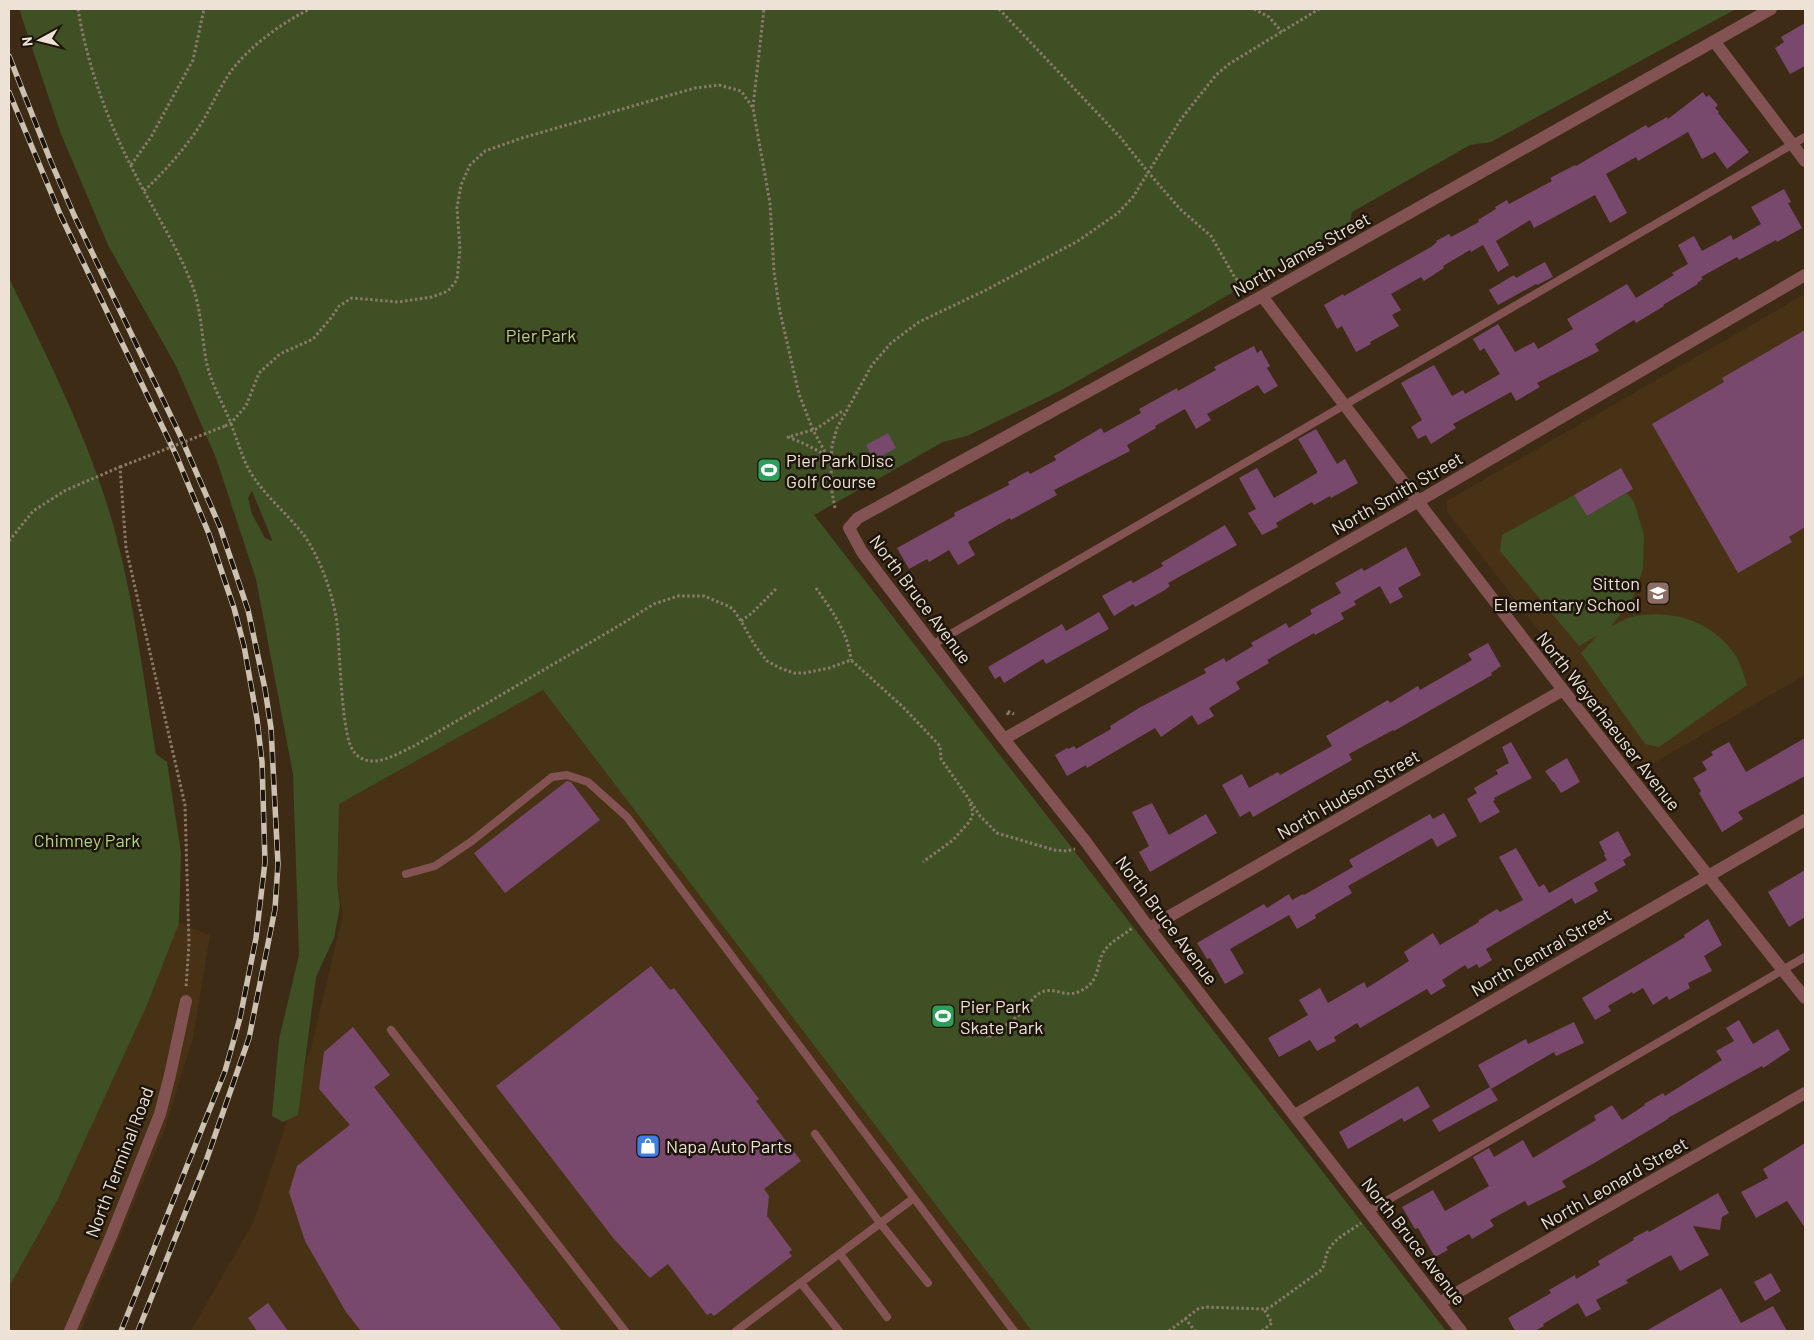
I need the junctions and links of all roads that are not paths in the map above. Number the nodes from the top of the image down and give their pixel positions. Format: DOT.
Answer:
graph roads {
  1 [pos="1771,9"];
  2 [pos="1714,41"];
  3 [pos="1805,137"];
  4 [pos="1793,144"];
  5 [pos="1805,161"];
  6 [pos="1805,275"];
  7 [pos="1262,296"];
  8 [pos="1345,406"];
  9 [pos="1417,502"];
  10 [pos="849,528"];
  11 [pos="932,645"];
  12 [pos="1563,690"];
  13 [pos="1004,739"];
  14 [pos="1805,820"];
  15 [pos="406,874"];
  16 [pos="1708,876"];
  17 [pos="1147,924"];
  18 [pos="1805,957"];
  19 [pos="1783,970"];
  20 [pos="1805,998"];
  21 [pos="186,1001"];
  22 [pos="390,1030"];
  23 [pos="1805,1093"];
  24 [pos="1295,1115"];
  25 [pos="815,1134"];
  26 [pos="914,1198"];
  27 [pos="1370,1213"];
  28 [pos="880,1223"];
  29 [pos="840,1254"];
  30 [pos="801,1283"];
  31 [pos="928,1283"];
  32 [pos="1439,1302"];
  33 [pos="887,1317"];
  34 [pos="70,1331"];
  35 [pos="625,1331"];
  36 [pos="736,1331"];
  37 [pos="839,1331"];
  38 [pos="1014,1331"];
  39 [pos="1462,1331"];
  1 -- 2 [label="street, North James Street"];
  2 -- 4 [label="street"];
  2 -- 7 [label="street, North James Street"];
  3 -- 4 [label="lane"];
  4 -- 5 [label="street"];
  4 -- 8 [label="lane"];
  6 -- 9 [label="street, North Smith Street"];
  7 -- 8 [label="street, North Weyerhaeuser Avenue"];
  7 -- 10 [label="street, North James Street"];
  8 -- 9 [label="street, North Weyerhaeuser Avenue"];
  8 -- 11 [label="lane"];
  9 -- 12 [label="street, North Weyerhaeuser Avenue"];
  9 -- 13 [label="street, North Smith Street"];
  10 -- 11 [label="street, North Bruce Avenue"];
  11 -- 13 [label="street, North Bruce Avenue"];
  12 -- 16 [label="street, North Weyerhaeuser Avenue"];
  12 -- 17 [label="street, North Hudson Street"];
  13 -- 17 [label="street, North Bruce Avenue"];
  14 -- 16 [label="street, North Central Street"];
  15 -- 26 [label="lane"];
  16 -- 19 [label="street, North Weyerhaeuser Avenue"];
  16 -- 24 [label="street, North Central Street"];
  17 -- 24 [label="street, North Bruce Avenue"];
  18 -- 19 [label="lane"];
  19 -- 20 [label="street, North Weyerhaeuser Avenue"];
  19 -- 27 [label="lane"];
  21 -- 34 [label="street, North Terminal Road"];
  22 -- 35 [label="lane"];
  23 -- 32 [label="street, North Leonard Street"];
  24 -- 27 [label="street, North Bruce Avenue"];
  25 -- 28 [label="lane"];
  26 -- 28 [label="lane"];
  26 -- 38 [label="lane"];
  27 -- 32 [label="street, North Bruce Avenue"];
  28 -- 29 [label="lane"];
  28 -- 31 [label="lane"];
  29 -- 30 [label="lane"];
  29 -- 33 [label="lane"];
  30 -- 36 [label="lane"];
  30 -- 37 [label="lane"];
  32 -- 39 [label="street, North Bruce Avenue"];
}
